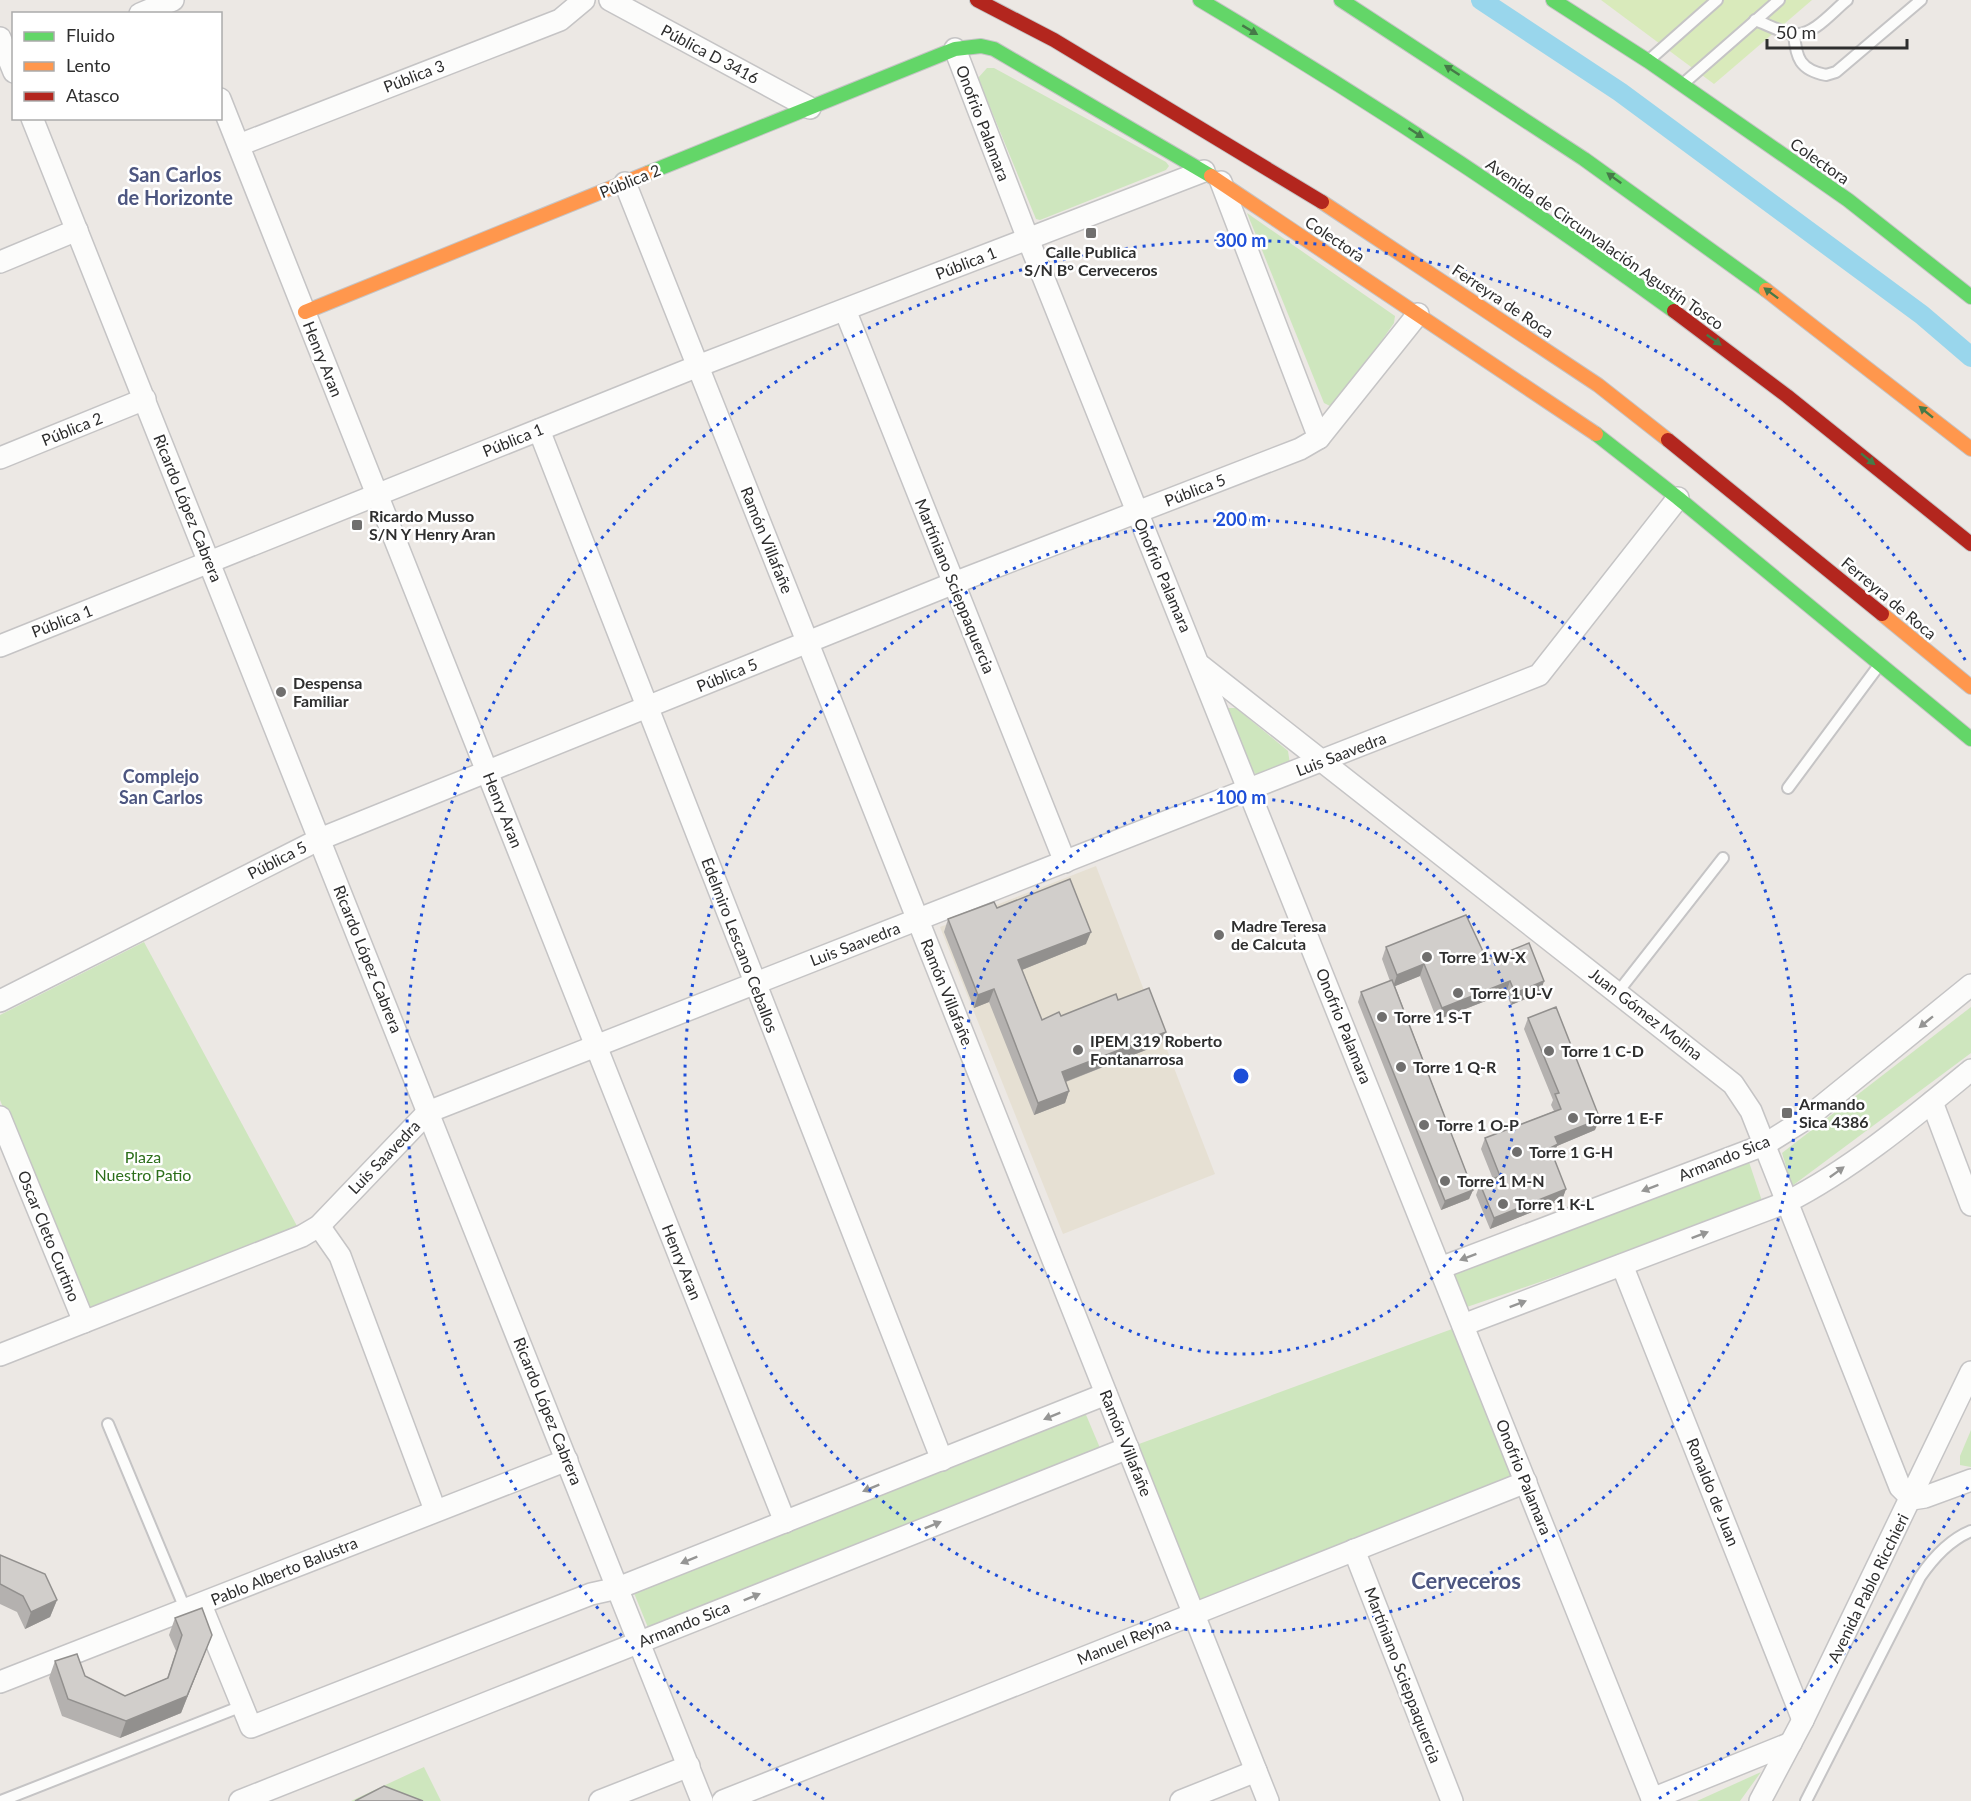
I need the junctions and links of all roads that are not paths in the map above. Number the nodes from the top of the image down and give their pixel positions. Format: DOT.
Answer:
graph roads {
  1 [pos="173,0"];
  2 [pos="584,0"];
  3 [pos="610,0"];
  4 [pos="977,0"];
  5 [pos="1200,0"];
  6 [pos="1341,0"];
  7 [pos="1553,0"];
  8 [pos="1717,0"];
  9 [pos="1779,0"];
  10 [pos="1847,0"];
  11 [pos="1921,0"];
  12 [pos="145,12"];
  13 [pos="1755,20"];
  14 [pos="1794,34"];
  15 [pos="0,38"];
  16 [pos="955,50"];
  17 [pos="1648,61"];
  18 [pos="9,67"];
  19 [pos="1682,85"];
  20 [pos="222,104"];
  21 [pos="810,108"];
  22 [pos="33,120"];
  23 [pos="238,145"];
  24 [pos="1212,176"];
  25 [pos="625,183"];
  26 [pos="77,230"];
  27 [pos="1028,239"];
  28 [pos="0,262"];
  29 [pos="1971,297"];
  30 [pos="845,310"];
  31 [pos="304,312"];
  32 [pos="1418,314"];
  33 [pos="698,366"];
  34 [pos="145,399"];
  35 [pos="539,430"];
  36 [pos="1319,438"];
  37 [pos="1971,449"];
  38 [pos="0,458"];
  39 [pos="377,495"];
  40 [pos="1678,498"];
  41 [pos="1137,513"];
  42 [pos="1971,544"];
  43 [pos="211,563"];
  44 [pos="954,583"];
  45 [pos="808,642"];
  46 [pos="0,646"];
  47 [pos="1880,664"];
  48 [pos="1201,666"];
  49 [pos="1971,687"];
  50 [pos="647,707"];
  51 [pos="1971,739"];
  52 [pos="1322,761"];
  53 [pos="487,771"];
  54 [pos="1788,788"];
  55 [pos="1249,790"];
  56 [pos="320,839"];
  57 [pos="1723,858"];
  58 [pos="1065,862"];
  59 [pos="918,920"];
  60 [pos="755,983"];
  61 [pos="1971,985"];
  62 [pos="1618,992"];
  63 [pos="0,1001"];
  64 [pos="596,1046"];
  65 [pos="1971,1070"];
  66 [pos="1932,1102"];
  67 [pos="429,1112"];
  68 [pos="0,1117"];
  69 [pos="1764,1144"];
  70 [pos="1787,1202"];
  71 [pos="1971,1205"];
  72 [pos="319,1226"];
  73 [pos="1622,1265"];
  74 [pos="1440,1268"];
  75 [pos="84,1322"];
  76 [pos="1463,1325"];
  77 [pos="0,1355"];
  78 [pos="1971,1372"];
  79 [pos="1106,1394"];
  80 [pos="108,1424"];
  81 [pos="1128,1448"];
  82 [pos="567,1460"];
  83 [pos="942,1460"];
  84 [pos="1971,1480"];
  85 [pos="1526,1482"];
  86 [pos="1912,1498"];
  87 [pos="435,1510"];
  88 [pos="785,1521"];
  89 [pos="1971,1531"];
  90 [pos="1354,1550"];
  91 [pos="618,1588"];
  92 [pos="194,1608"];
  93 [pos="1194,1614"];
  94 [pos="639,1642"];
  95 [pos="0,1682"];
  96 [pos="242,1706"];
  97 [pos="1803,1720"];
  98 [pos="1791,1743"];
  99 [pos="688,1766"];
  100 [pos="1256,1771"];
  101 [pos="1652,1800"];
  102 [pos="1,1801"];
  103 [pos="240,1801"];
  104 [pos="600,1801"];
  105 [pos="702,1801"];
  106 [pos="723,1801"];
  107 [pos="1180,1801"];
  108 [pos="1268,1801"];
  109 [pos="1452,1801"];
  110 [pos="1760,1801"];
  111 [pos="1806,1801"];
  1 -- 12 [label="street"];
  2 -- 23 [label="street, Pública 3"];
  3 -- 21 [label="street, Pública D 3416"];
  4 -- 49 [label="main road, Ferreyra de Roca"];
  5 -- 42 [label="main road, Avenida de Circunvalación Agustín Tosco, one-way"];
  37 -- 6 [label="main road, one-way"];
  7 -- 17 [label="main road, Colectora"];
  8 -- 17 [label="lane"];
  9 -- 13 [label="lane"];
  10 -- 14 [label="lane"];
  11 -- 14 [label="lane"];
  13 -- 14 [label="lane"];
  13 -- 19 [label="lane"];
  15 -- 18 [label="street"];
  16 -- 21 [label="main road, Pública 2"];
  16 -- 24 [label="main road, Colectora"];
  16 -- 27 [label="street, Onofrio Palamara"];
  17 -- 19 [label="main road, Colectora"];
  19 -- 29 [label="main road, Colectora"];
  20 -- 23 [label="street, Henry Aran"];
  21 -- 25 [label="main road, Pública 2"];
  22 -- 26 [label="street, Ricardo López Cabrera"];
  23 -- 31 [label="street, Henry Aran"];
  24 -- 27 [label="street, Pública 1"];
  24 -- 32 [label="main road, Colectora"];
  24 -- 36 [label="street"];
  25 -- 31 [label="main road, Pública 2"];
  25 -- 33 [label="street, Ramón Villafañe"];
  26 -- 28 [label="street"];
  26 -- 34 [label="street, Ricardo López Cabrera"];
  27 -- 30 [label="street, Pública 1"];
  27 -- 41 [label="street, Onofrio Palamara"];
  30 -- 33 [label="street, Pública 1"];
  30 -- 44 [label="street, Martíniano Scieppaquercia"];
  31 -- 39 [label="street, Henry Aran"];
  32 -- 36 [label="street, Pública 5"];
  32 -- 40 [label="main road, Colectora"];
  33 -- 35 [label="street, Pública 1"];
  33 -- 45 [label="street, Ramón Villafañe"];
  34 -- 38 [label="street, Pública 2"];
  34 -- 43 [label="street, Ricardo López Cabrera"];
  35 -- 39 [label="street, Pública 1"];
  35 -- 50 [label="street, Edelmiro Lescano Ceballos"];
  36 -- 41 [label="street, Pública 5"];
  39 -- 43 [label="street, Pública 1"];
  39 -- 53 [label="street, Henry Aran"];
  40 -- 47 [label="main road"];
  40 -- 52 [label="street, Luis Saavedra"];
  41 -- 44 [label="street, Pública 5"];
  41 -- 48 [label="street, Onofrio Palamara"];
  43 -- 46 [label="street, Pública 1"];
  43 -- 56 [label="street, Ricardo López Cabrera"];
  44 -- 45 [label="street, Pública 5"];
  44 -- 58 [label="street, Martíniano Scieppaquercia"];
  45 -- 50 [label="street, Pública 5"];
  45 -- 59 [label="street, Ramón Villafañe"];
  47 -- 51 [label="main road"];
  47 -- 54 [label="lane"];
  48 -- 52 [label="street, Juan Gómez Molina"];
  48 -- 55 [label="street, Onofrio Palamara"];
  50 -- 53 [label="street, Pública 5"];
  50 -- 60 [label="street, Edelmiro Lescano Ceballos"];
  52 -- 55 [label="street, Luis Saavedra"];
  52 -- 62 [label="street, Juan Gómez Molina"];
  53 -- 56 [label="street, Pública 5"];
  53 -- 64 [label="street, Henry Aran"];
  55 -- 58 [label="street, Luis Saavedra"];
  55 -- 74 [label="street, Onofrio Palamara"];
  56 -- 63 [label="street, Pública 5"];
  56 -- 67 [label="street, Ricardo López Cabrera"];
  57 -- 62 [label="lane"];
  58 -- 59 [label="street, Luis Saavedra"];
  59 -- 60 [label="street, Luis Saavedra"];
  59 -- 79 [label="street, Ramón Villafañe"];
  60 -- 64 [label="street, Luis Saavedra"];
  60 -- 83 [label="street, Edelmiro Lescano Ceballos"];
  61 -- 69 [label="street, Armando Sica, one-way"];
  62 -- 69 [label="street, Juan Gómez Molina"];
  64 -- 67 [label="street, Luis Saavedra"];
  64 -- 88 [label="street, Henry Aran"];
  65 -- 66 [label="street"];
  70 -- 66 [label="street, one-way"];
  66 -- 71 [label="street"];
  67 -- 72 [label="street, Luis Saavedra"];
  67 -- 82 [label="street, Ricardo López Cabrera"];
  68 -- 75 [label="street, Oscar Cleto Curtino"];
  69 -- 70 [label="street, Juan Gómez Molina"];
  69 -- 74 [label="street, Armando Sica, one-way"];
  73 -- 70 [label="street, one-way"];
  70 -- 86 [label="street, Juan Gómez Molina"];
  72 -- 75 [label="street, Luis Saavedra"];
  72 -- 87 [label="street"];
  76 -- 73 [label="street, one-way"];
  73 -- 97 [label="street, Ronaldo de Juan"];
  74 -- 76 [label="street, Onofrio Palamara"];
  75 -- 77 [label="street, Luis Saavedra"];
  76 -- 85 [label="street, Onofrio Palamara"];
  78 -- 86 [label="street, Avenida Pablo Ricchieri"];
  79 -- 81 [label="street, Ramón Villafañe"];
  79 -- 83 [label="street, one-way"];
  80 -- 92 [label="lane"];
  81 -- 93 [label="street, Ramón Villafañe"];
  94 -- 81 [label="street, Armando Sica, one-way"];
  82 -- 87 [label="street, Pablo Alberto Balustra"];
  82 -- 91 [label="street, Ricardo López Cabrera"];
  83 -- 88 [label="street, one-way"];
  84 -- 86 [label="street"];
  85 -- 90 [label="street, Manuel Reyna"];
  85 -- 101 [label="street, Onofrio Palamara"];
  86 -- 97 [label="street, Avenida Pablo Ricchieri"];
  87 -- 92 [label="street, Pablo Alberto Balustra"];
  88 -- 91 [label="street, one-way"];
  89 -- 111 [label="lane"];
  90 -- 93 [label="street, Manuel Reyna"];
  90 -- 109 [label="street, Martíniano Scieppaquercia"];
  91 -- 94 [label="street, Ricardo López Cabrera"];
  91 -- 96 [label="street"];
  92 -- 95 [label="street, Pablo Alberto Balustra"];
  92 -- 96 [label="street"];
  93 -- 100 [label="street, Ramón Villafañe"];
  93 -- 106 [label="street, Manuel Reyna"];
  94 -- 99 [label="street, Ricardo López Cabrera"];
  94 -- 103 [label="street, Armando Sica"];
  96 -- 102 [label="lane"];
  97 -- 98 [label="street, Avenida Pablo Ricchieri"];
  98 -- 101 [label="street"];
  98 -- 110 [label="street, Avenida Pablo Ricchieri"];
  99 -- 104 [label="street"];
  99 -- 105 [label="street, Ricardo López Cabrera"];
  100 -- 107 [label="street"];
  100 -- 108 [label="street, Ramón Villafañe"];
}
